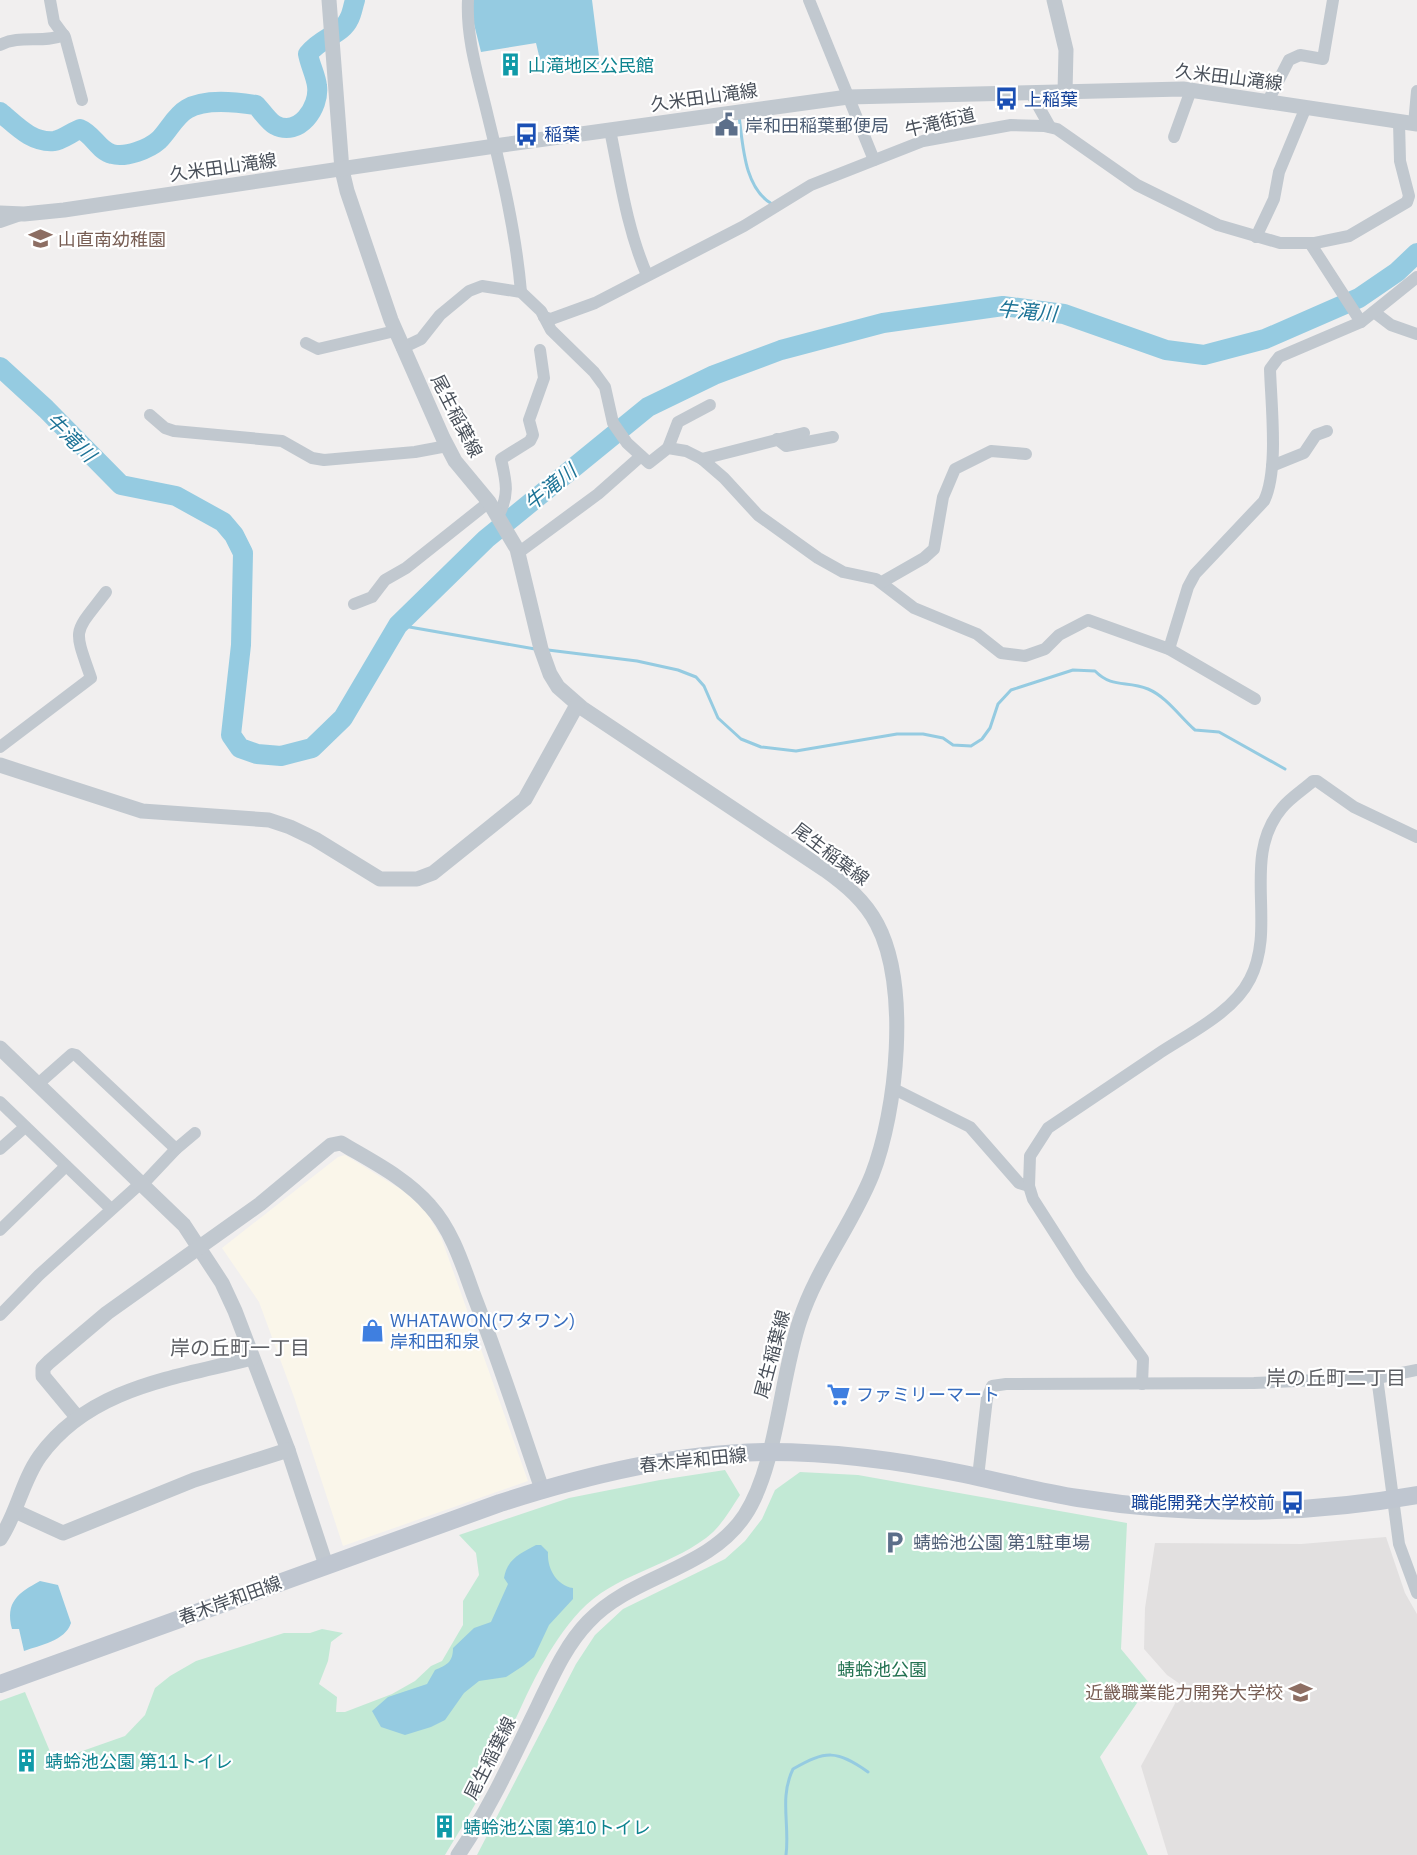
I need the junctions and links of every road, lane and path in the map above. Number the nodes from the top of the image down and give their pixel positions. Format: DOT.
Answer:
graph roads {
  1 [pos="50,0"];
  2 [pos="329,0"];
  3 [pos="468,0"];
  4 [pos="809,0"];
  5 [pos="1054,0"];
  6 [pos="1334,0"];
  7 [pos="64,35"];
  8 [pos="0,45"];
  9 [pos="1191,90"];
  10 [pos="1417,91"];
  11 [pos="1065,92"];
  12 [pos="1031,93"];
  13 [pos="848,97"];
  14 [pos="82,100"];
  15 [pos="1268,101"];
  16 [pos="1306,107"];
  17 [pos="1410,123"];
  18 [pos="1050,127"];
  19 [pos="610,130"];
  20 [pos="1174,137"];
  21 [pos="495,146"];
  22 [pos="874,160"];
  23 [pos="342,170"];
  24 [pos="0,213"];
  25 [pos="24,214"];
  26 [pos="0,222"];
  27 [pos="1257,237"];
  28 [pos="1310,243"];
  29 [pos="647,275"];
  30 [pos="1417,277"];
  31 [pos="521,292"];
  32 [pos="1374,312"];
  33 [pos="544,317"];
  34 [pos="1361,322"];
  35 [pos="395,331"];
  36 [pos="1417,334"];
  37 [pos="306,343"];
  38 [pos="402,348"];
  39 [pos="540,350"];
  40 [pos="710,405"];
  41 [pos="150,416"];
  42 [pos="1327,431"];
  43 [pos="804,433"];
  44 [pos="833,437"];
  45 [pos="777,439"];
  46 [pos="447,446"];
  47 [pos="668,448"];
  48 [pos="1026,454"];
  49 [pos="641,456"];
  50 [pos="702,459"];
  51 [pos="1272,466"];
  52 [pos="489,502"];
  53 [pos="498,516"];
  54 [pos="518,551"];
  55 [pos="882,582"];
  56 [pos="106,592"];
  57 [pos="354,604"];
  58 [pos="1169,649"];
  59 [pos="1255,699"];
  60 [pos="577,705"];
  61 [pos="0,747"];
  62 [pos="0,765"];
  63 [pos="1417,837"];
  64 [pos="0,1048"];
  65 [pos="38,1084"];
  66 [pos="892,1088"];
  67 [pos="0,1102"];
  68 [pos="25,1127"];
  69 [pos="195,1133"];
  70 [pos="0,1149"];
  71 [pos="176,1149"];
  72 [pos="66,1166"];
  73 [pos="142,1184"];
  74 [pos="1029,1186"];
  75 [pos="110,1209"];
  76 [pos="0,1230"];
  77 [pos="201,1248"];
  78 [pos="0,1315"];
  79 [pos="252,1358"];
  80 [pos="1417,1370"];
  81 [pos="1377,1377"];
  82 [pos="1142,1384"];
  83 [pos="77,1417"];
  84 [pos="288,1450"];
  85 [pos="769,1452"];
  86 [pos="978,1477"];
  87 [pos="542,1490"];
  88 [pos="1417,1495"];
  89 [pos="1394,1499"];
  90 [pos="15,1511"];
  91 [pos="0,1539"];
  92 [pos="326,1565"];
  93 [pos="1417,1593"];
  94 [pos="0,1684"];
  95 [pos="458,1855"];
  1 -- 7 [label="street"];
  2 -- 23 [label="street, 尾生稲葉線"];
  3 -- 21 [label="street"];
  4 -- 13 [label="street"];
  5 -- 11 [label="street"];
  6 -- 15 [label="street"];
  7 -- 8 [label="street"];
  7 -- 14 [label="street"];
  9 -- 11 [label="street, 久米田山滝線"];
  9 -- 15 [label="street, 久米田山滝線"];
  9 -- 20 [label="street"];
  10 -- 17 [label="street"];
  11 -- 12 [label="street, 久米田山滝線"];
  12 -- 13 [label="street, 久米田山滝線"];
  12 -- 18 [label="street"];
  13 -- 19 [label="street, 久米田山滝線"];
  13 -- 22 [label="street"];
  15 -- 16 [label="street, 久米田山滝線"];
  16 -- 17 [label="street, 久米田山滝線"];
  16 -- 27 [label="street"];
  17 -- 28 [label="street"];
  18 -- 22 [label="street, 牛滝街道"];
  18 -- 27 [label="street"];
  19 -- 21 [label="street, 久米田山滝線"];
  19 -- 29 [label="street"];
  21 -- 23 [label="street, 久米田山滝線"];
  21 -- 31 [label="street"];
  22 -- 29 [label="street, 牛滝街道"];
  23 -- 25 [label="street, 久米田山滝線"];
  23 -- 35 [label="street, 尾生稲葉線"];
  24 -- 25 [label="street, 久米田山滝線"];
  25 -- 26 [label="street"];
  27 -- 28 [label="street"];
  28 -- 34 [label="street"];
  29 -- 33 [label="street, 牛滝街道"];
  30 -- 32 [label="street"];
  31 -- 33 [label="street"];
  31 -- 38 [label="street"];
  32 -- 34 [label="street"];
  32 -- 36 [label="street"];
  33 -- 49 [label="street"];
  34 -- 51 [label="street"];
  35 -- 37 [label="street"];
  35 -- 38 [label="street, 尾生稲葉線"];
  38 -- 46 [label="street, 尾生稲葉線"];
  39 -- 53 [label="street"];
  40 -- 47 [label="street"];
  41 -- 46 [label="street"];
  42 -- 51 [label="street"];
  43 -- 45 [label="street"];
  44 -- 45 [label="street"];
  45 -- 50 [label="street"];
  46 -- 52 [label="street, 尾生稲葉線"];
  47 -- 49 [label="street"];
  47 -- 50 [label="street"];
  48 -- 55 [label="street"];
  49 -- 54 [label="street"];
  50 -- 55 [label="street"];
  51 -- 58 [label="street"];
  52 -- 53 [label="street, 尾生稲葉線"];
  52 -- 57 [label="street"];
  53 -- 54 [label="street, 尾生稲葉線"];
  54 -- 60 [label="street, 尾生稲葉線"];
  55 -- 58 [label="street"];
  56 -- 61 [label="street"];
  58 -- 59 [label="street"];
  60 -- 62 [label="street"];
  60 -- 66 [label="street, 尾生稲葉線"];
  63 -- 74 [label="street"];
  64 -- 65 [label="street"];
  65 -- 71 [label="street"];
  65 -- 73 [label="street"];
  66 -- 74 [label="street"];
  66 -- 85 [label="street, 尾生稲葉線"];
  67 -- 68 [label="street"];
  68 -- 70 [label="street"];
  68 -- 72 [label="street"];
  69 -- 71 [label="street"];
  71 -- 73 [label="street"];
  72 -- 75 [label="street"];
  72 -- 76 [label="street"];
  73 -- 75 [label="street"];
  73 -- 77 [label="street"];
  74 -- 82 [label="street"];
  75 -- 78 [label="street"];
  77 -- 79 [label="street"];
  77 -- 83 [label="street"];
  77 -- 87 [label="street"];
  79 -- 83 [label="street"];
  79 -- 84 [label="street"];
  80 -- 81 [label="street"];
  81 -- 82 [label="street"];
  81 -- 89 [label="street"];
  82 -- 86 [label="street"];
  83 -- 90 [label="street"];
  84 -- 90 [label="street"];
  84 -- 92 [label="street"];
  85 -- 86 [label="main road, 春木岸和田線"];
  85 -- 87 [label="main road, 春木岸和田線"];
  85 -- 95 [label="street, 尾生稲葉線"];
  86 -- 89 [label="main road, 春木岸和田線"];
  87 -- 92 [label="main road, 春木岸和田線"];
  88 -- 89 [label="main road, 春木岸和田線"];
  89 -- 93 [label="street"];
  90 -- 91 [label="street"];
  92 -- 94 [label="main road, 春木岸和田線"];
}
